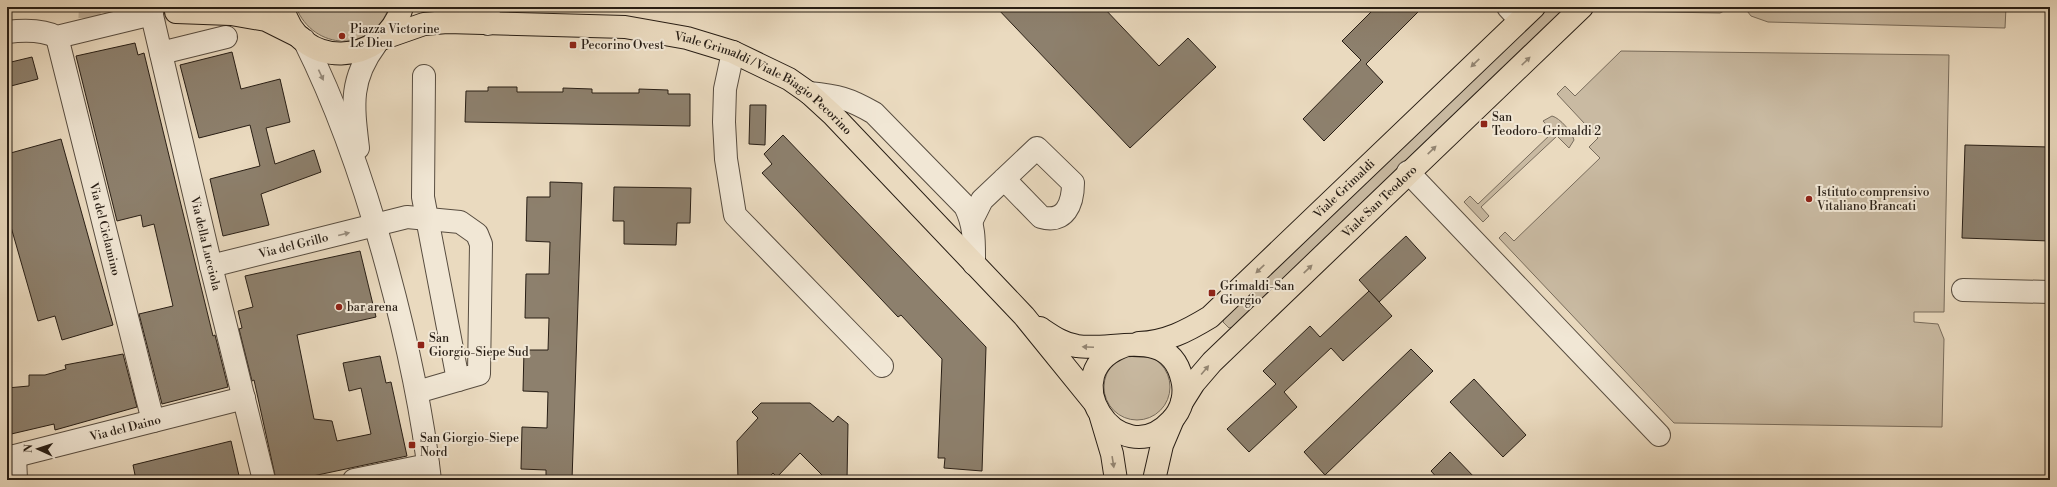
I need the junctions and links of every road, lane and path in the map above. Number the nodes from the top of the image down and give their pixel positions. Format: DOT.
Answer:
graph roads {
  1 [pos="283,7"];
  2 [pos="1582,7"];
  3 [pos="401,10"];
  4 [pos="151,11"];
  5 [pos="1520,11"];
  6 [pos="176,12"];
  7 [pos="488,16"];
  8 [pos="424,24"];
  9 [pos="7,32"];
  10 [pos="57,37"];
  11 [pos="226,37"];
  12 [pos="302,39"];
  13 [pos="380,41"];
  14 [pos="734,52"];
  15 [pos="161,53"];
  16 [pos="424,76"];
  17 [pos="809,93"];
  18 [pos="1408,172"];
  19 [pos="1004,179"];
  20 [pos="363,185"];
  21 [pos="426,218"];
  22 [pos="972,220"];
  23 [pos="376,226"];
  24 [pos="974,264"];
  25 [pos="211,266"];
  26 [pos="1963,290"];
  27 [pos="2050,292"];
  28 [pos="1024,316"];
  29 [pos="1133,344"];
  30 [pos="882,366"];
  31 [pos="458,380"];
  32 [pos="417,392"];
  33 [pos="244,398"];
  34 [pos="1097,409"];
  35 [pos="1178,410"];
  36 [pos="153,421"];
  37 [pos="1659,436"];
  38 [pos="11,457"];
  39 [pos="429,472"];
  40 [pos="16,480"];
  41 [pos="264,480"];
  42 [pos="354,480"];
  43 [pos="1116,480"];
  44 [pos="1154,480"];
  1 -- 12 [label="main road"];
  18 -- 2 [label="main road, Viale San Teodoro, one-way"];
  3 -- 8 [label="main road"];
  3 -- 13 [label="main road"];
  4 -- 10 [label="street"];
  4 -- 15 [label="street, Via della Lucciola"];
  5 -- 29 [label="main road, Viale Grimaldi, one-way"];
  6 -- 12 [label="main road"];
  7 -- 8 [label="main road, Viale Grimaldi / Viale Biagio Pecorino"];
  7 -- 14 [label="main road, Viale Grimaldi / Viale Biagio Pecorino"];
  8 -- 13 [label="main road"];
  9 -- 10 [label="street"];
  10 -- 36 [label="street, Via del Ciclamino"];
  11 -- 15 [label="street"];
  12 -- 13 [label="main road"];
  12 -- 20 [label="street, one-way"];
  13 -- 20 [label="street"];
  14 -- 17 [label="main road, Viale Grimaldi / Viale Biagio Pecorino"];
  14 -- 30 [label="street"];
  15 -- 25 [label="street, Via della Lucciola"];
  16 -- 21 [label="street"];
  17 -- 22 [label="street"];
  17 -- 24 [label="main road, Viale Grimaldi / Viale Biagio Pecorino"];
  35 -- 18 [label="main road, Viale San Teodoro, one-way"];
  18 -- 37 [label="street"];
  19 -- 22 [label="street"];
  20 -- 23 [label="street"];
  21 -- 23 [label="street, Via del Grillo"];
  21 -- 31 [label="street"];
  21 -- 31 [label="street, Via del Grillo"];
  22 -- 24 [label="street"];
  25 -- 23 [label="street, Via del Grillo, one-way"];
  23 -- 32 [label="street"];
  24 -- 28 [label="main road, Viale Grimaldi / Viale Biagio Pecorino"];
  25 -- 33 [label="street, Via della Lucciola"];
  26 -- 27 [label="street"];
  29 -- 28 [label="main road, Viale Grimaldi, one-way"];
  28 -- 34 [label="main road"];
  29 -- 34 [label="main road"];
  29 -- 35 [label="main road"];
  31 -- 32 [label="street"];
  32 -- 39 [label="street"];
  33 -- 36 [label="street, Via del Daino"];
  33 -- 41 [label="street, Via della Lucciola"];
  34 -- 35 [label="main road"];
  34 -- 43 [label="main road, one-way"];
  35 -- 44 [label="main road, Viale San Teodoro"];
  36 -- 38 [label="street, Via del Daino"];
  38 -- 40 [label="street"];
  39 -- 42 [label="street"];
}
